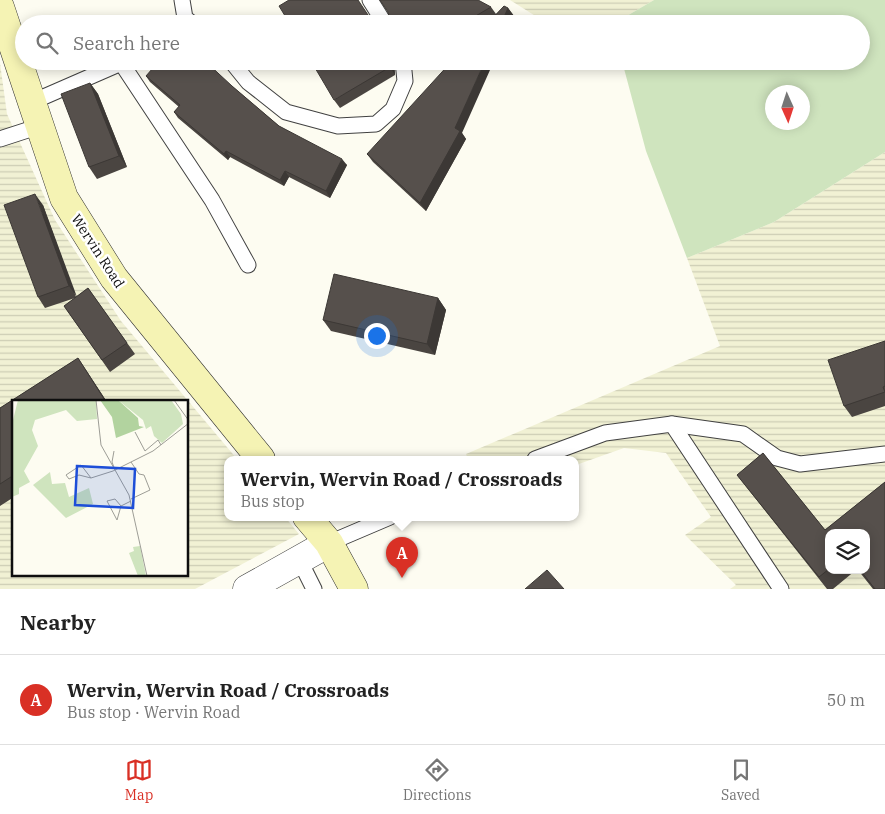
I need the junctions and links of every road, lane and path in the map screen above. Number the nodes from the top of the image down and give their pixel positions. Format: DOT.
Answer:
graph roads {
  1 [pos="182,0"];
  2 [pos="370,0"];
  3 [pos="0,7"];
  4 [pos="184,15"];
  5 [pos="379,15"];
  6 [pos="15,52"];
  7 [pos="21,70"];
  8 [pos="112,70"];
  9 [pos="128,70"];
  10 [pos="238,70"];
  11 [pos="404,70"];
  12 [pos="36,114"];
  13 [pos="0,139"];
  14 [pos="248,265"];
  15 [pos="672,424"];
  16 [pos="885,454"];
  17 [pos="258,456"];
  18 [pos="543,456"];
  19 [pos="310,521"];
  20 [pos="380,521"];
  21 [pos="328,543"];
  22 [pos="299,559"];
  23 [pos="247,589"];
  24 [pos="314,589"];
  25 [pos="354,589"];
  26 [pos="781,589"];
  1 -- 4 [label="lane"];
  2 -- 5 [label="lane"];
  3 -- 6 [label="street, Wervin Road"];
  7 -- 12 [label="street, Wervin Road"];
  8 -- 12 [label="lane"];
  9 -- 14 [label="lane"];
  10 -- 11 [label="lane"];
  12 -- 13 [label="lane"];
  12 -- 17 [label="street, Wervin Road"];
  15 -- 16 [label="lane"];
  15 -- 18 [label="lane"];
  15 -- 26 [label="lane"];
  19 -- 21 [label="street"];
  20 -- 21 [label="lane"];
  21 -- 22 [label="street"];
  21 -- 25 [label="street"];
  22 -- 23 [label="street"];
  22 -- 24 [label="lane"];
}
